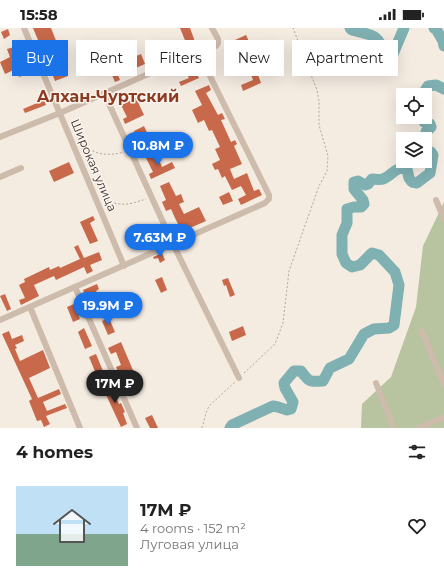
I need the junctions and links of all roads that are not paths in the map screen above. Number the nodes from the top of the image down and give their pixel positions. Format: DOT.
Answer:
graph roads {
  1 [pos="24,28"];
  2 [pos="212,28"];
  3 [pos="216,46"];
  4 [pos="145,76"];
  5 [pos="210,76"];
  6 [pos="104,94"];
  7 [pos="60,113"];
  8 [pos="0,137"];
  9 [pos="21,168"];
  10 [pos="0,177"];
  11 [pos="436,200"];
  12 [pos="444,219"];
  13 [pos="173,244"];
  14 [pos="124,266"];
  15 [pos="75,287"];
  16 [pos="30,307"];
  17 [pos="0,320"];
  18 [pos="422,331"];
  19 [pos="239,378"];
  20 [pos="376,383"];
  21 [pos="444,385"];
  22 [pos="444,417"];
  23 [pos="80,428"];
  24 [pos="137,428"];
  25 [pos="394,428"];
  26 [pos="419,428"];
  1 -- 7 [label="street, Широкая улица"];
  2 -- 3 [label="street"];
  4 -- 6 [label="street"];
  5 -- 13 [label="street"];
  6 -- 7 [label="street"];
  6 -- 13 [label="street"];
  7 -- 8 [label="street"];
  7 -- 14 [label="street, Широкая улица"];
  9 -- 10 [label="street"];
  11 -- 12 [label="street"];
  13 -- 14 [label="street"];
  13 -- 19 [label="street"];
  14 -- 15 [label="street"];
  15 -- 16 [label="street"];
  15 -- 24 [label="street"];
  16 -- 17 [label="street"];
  16 -- 23 [label="street"];
  18 -- 21 [label="street"];
  20 -- 25 [label="street"];
  22 -- 26 [label="street"];
}
